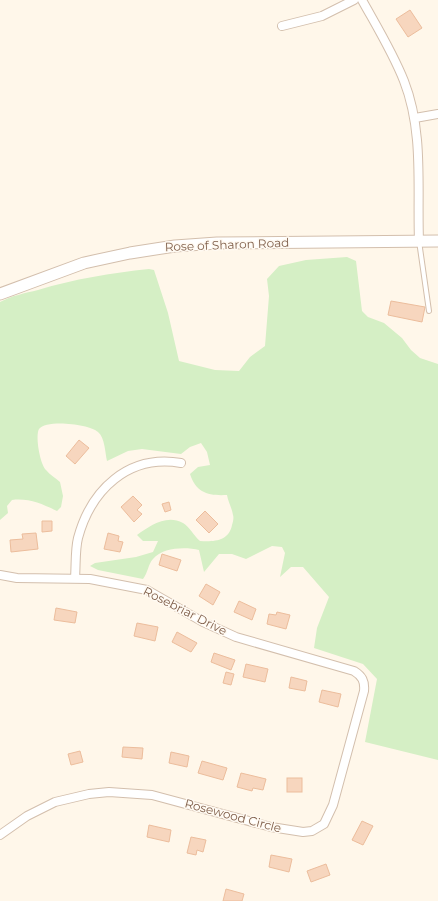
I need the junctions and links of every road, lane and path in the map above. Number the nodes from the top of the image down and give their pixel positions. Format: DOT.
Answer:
graph roads {
  1 [pos="354,0"];
  2 [pos="362,0"];
  3 [pos="282,26"];
  4 [pos="438,114"];
  5 [pos="415,118"];
  6 [pos="418,241"];
  7 [pos="438,241"];
  8 [pos="0,294"];
  9 [pos="429,311"];
  10 [pos="181,463"];
  11 [pos="0,575"];
  12 [pos="75,578"];
  13 [pos="363,679"];
  14 [pos="0,835"];
  1 -- 3 [label="street"];
  2 -- 5 [label="street"];
  4 -- 5 [label="street"];
  5 -- 6 [label="street"];
  6 -- 7 [label="street, Rose of Sharon Road"];
  6 -- 8 [label="street, Rose of Sharon Road"];
  6 -- 9 [label="lane"];
  10 -- 12 [label="street"];
  11 -- 12 [label="street, Rosebriar Drive"];
  12 -- 13 [label="street, Rosebriar Drive"];
  13 -- 14 [label="street, Rosewood Circle"];
}
